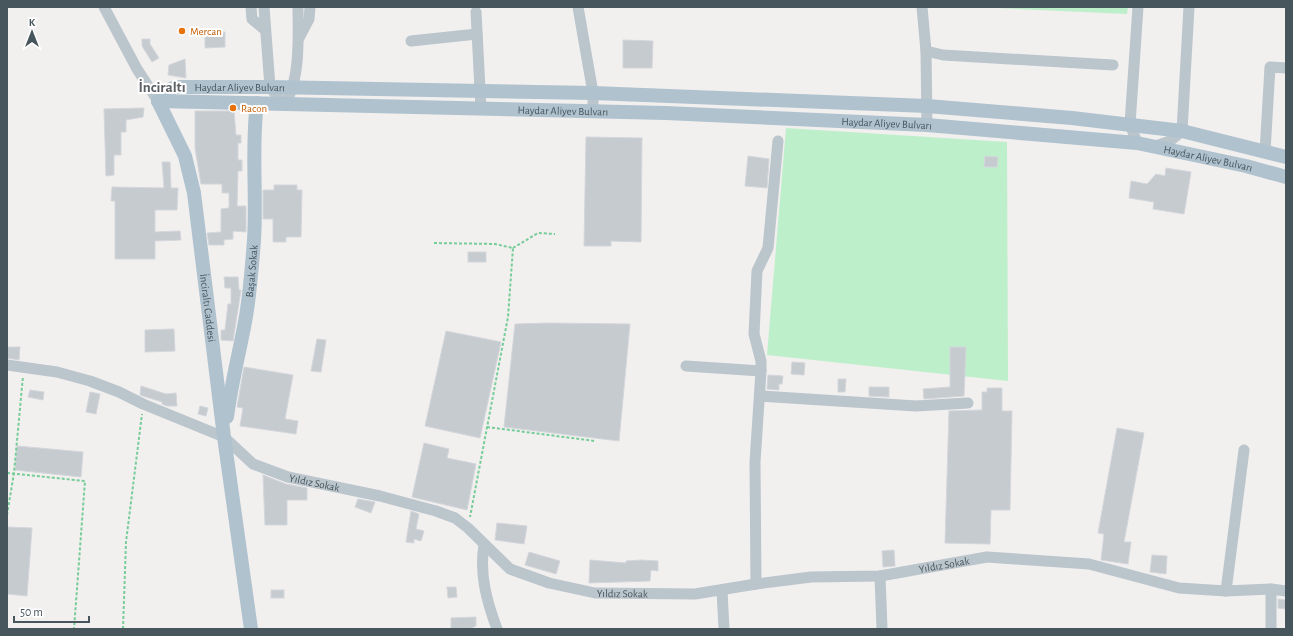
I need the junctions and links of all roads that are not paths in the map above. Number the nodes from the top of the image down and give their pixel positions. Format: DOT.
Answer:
graph roads {
  1 [pos="104,7"];
  2 [pos="251,7"];
  3 [pos="264,7"];
  4 [pos="298,7"];
  5 [pos="310,7"];
  6 [pos="578,7"];
  7 [pos="922,7"];
  8 [pos="1138,7"];
  9 [pos="1189,7"];
  10 [pos="476,12"];
  11 [pos="264,29"];
  12 [pos="477,34"];
  13 [pos="298,40"];
  14 [pos="411,41"];
  15 [pos="926,51"];
  16 [pos="1113,65"];
  17 [pos="1286,68"];
  18 [pos="270,86"];
  19 [pos="292,88"];
  20 [pos="481,90"];
  21 [pos="593,92"];
  22 [pos="158,101"];
  23 [pos="257,103"];
  24 [pos="284,105"];
  25 [pos="927,106"];
  26 [pos="481,109"];
  27 [pos="593,112"];
  28 [pos="1130,124"];
  29 [pos="927,126"];
  30 [pos="1182,131"];
  31 [pos="778,141"];
  32 [pos="1136,143"];
  33 [pos="1153,147"];
  34 [pos="1265,152"];
  35 [pos="1286,157"];
  36 [pos="1286,177"];
  37 [pos="7,365"];
  38 [pos="686,366"];
  39 [pos="761,371"];
  40 [pos="760,396"];
  41 [pos="968,403"];
  42 [pos="224,437"];
  43 [pos="1244,450"];
  44 [pos="484,545"];
  45 [pos="880,576"];
  46 [pos="756,584"];
  47 [pos="1271,589"];
  48 [pos="722,590"];
  49 [pos="1226,591"];
  50 [pos="1286,591"];
  51 [pos="251,629"];
  52 [pos="497,629"];
  53 [pos="724,629"];
  54 [pos="882,629"];
  55 [pos="1271,629"];
  1 -- 22 [label="street, İnciraltı Caddesi"];
  2 -- 11 [label="street"];
  3 -- 11 [label="street"];
  4 -- 13 [label="street"];
  5 -- 13 [label="street"];
  6 -- 21 [label="street"];
  7 -- 15 [label="street"];
  8 -- 28 [label="street"];
  9 -- 30 [label="street"];
  10 -- 12 [label="street"];
  11 -- 18 [label="street"];
  12 -- 14 [label="street"];
  12 -- 20 [label="street"];
  13 -- 19 [label="street"];
  15 -- 16 [label="street"];
  15 -- 25 [label="street"];
  17 -- 34 [label="street"];
  18 -- 19 [label="main road, Haydar Aliyev Bulvarı"];
  18 -- 22 [label="main road, Haydar Aliyev Bulvarı"];
  18 -- 24 [label="street"];
  19 -- 20 [label="main road, Haydar Aliyev Bulvarı"];
  19 -- 24 [label="street"];
  20 -- 21 [label="main road, Haydar Aliyev Bulvarı"];
  20 -- 26 [label="street"];
  21 -- 25 [label="main road, Haydar Aliyev Bulvarı"];
  21 -- 27 [label="street"];
  22 -- 23 [label="main road, Haydar Aliyev Bulvarı"];
  22 -- 42 [label="main road, İnciraltı Caddesi"];
  23 -- 24 [label="main road, Haydar Aliyev Bulvarı"];
  23 -- 42 [label="main road, Başak Sokak"];
  24 -- 26 [label="main road, Haydar Aliyev Bulvarı"];
  25 -- 28 [label="main road, Haydar Aliyev Bulvarı"];
  25 -- 29 [label="street"];
  26 -- 27 [label="main road, Haydar Aliyev Bulvarı"];
  27 -- 29 [label="main road, Haydar Aliyev Bulvarı"];
  28 -- 30 [label="main road, Haydar Aliyev Bulvarı"];
  28 -- 32 [label="street"];
  29 -- 32 [label="main road, Haydar Aliyev Bulvarı"];
  30 -- 33 [label="street"];
  30 -- 34 [label="main road, Haydar Aliyev Bulvarı"];
  31 -- 39 [label="street"];
  32 -- 33 [label="main road, Haydar Aliyev Bulvarı"];
  33 -- 36 [label="main road, Haydar Aliyev Bulvarı"];
  34 -- 35 [label="main road, Haydar Aliyev Bulvarı"];
  37 -- 42 [label="street, Yıldız Sokak"];
  38 -- 39 [label="street"];
  39 -- 40 [label="street"];
  40 -- 41 [label="street"];
  40 -- 46 [label="street"];
  42 -- 44 [label="street, Yıldız Sokak"];
  42 -- 51 [label="main road, İnciraltı Caddesi"];
  43 -- 49 [label="street"];
  44 -- 48 [label="street, Yıldız Sokak"];
  44 -- 52 [label="street"];
  45 -- 46 [label="street, Yıldız Sokak"];
  45 -- 49 [label="street, Yıldız Sokak"];
  45 -- 54 [label="street"];
  46 -- 48 [label="street, Yıldız Sokak"];
  47 -- 49 [label="street, Yıldız Sokak"];
  47 -- 50 [label="street, Yıldız Sokak"];
  47 -- 55 [label="street"];
  48 -- 53 [label="street"];
}
